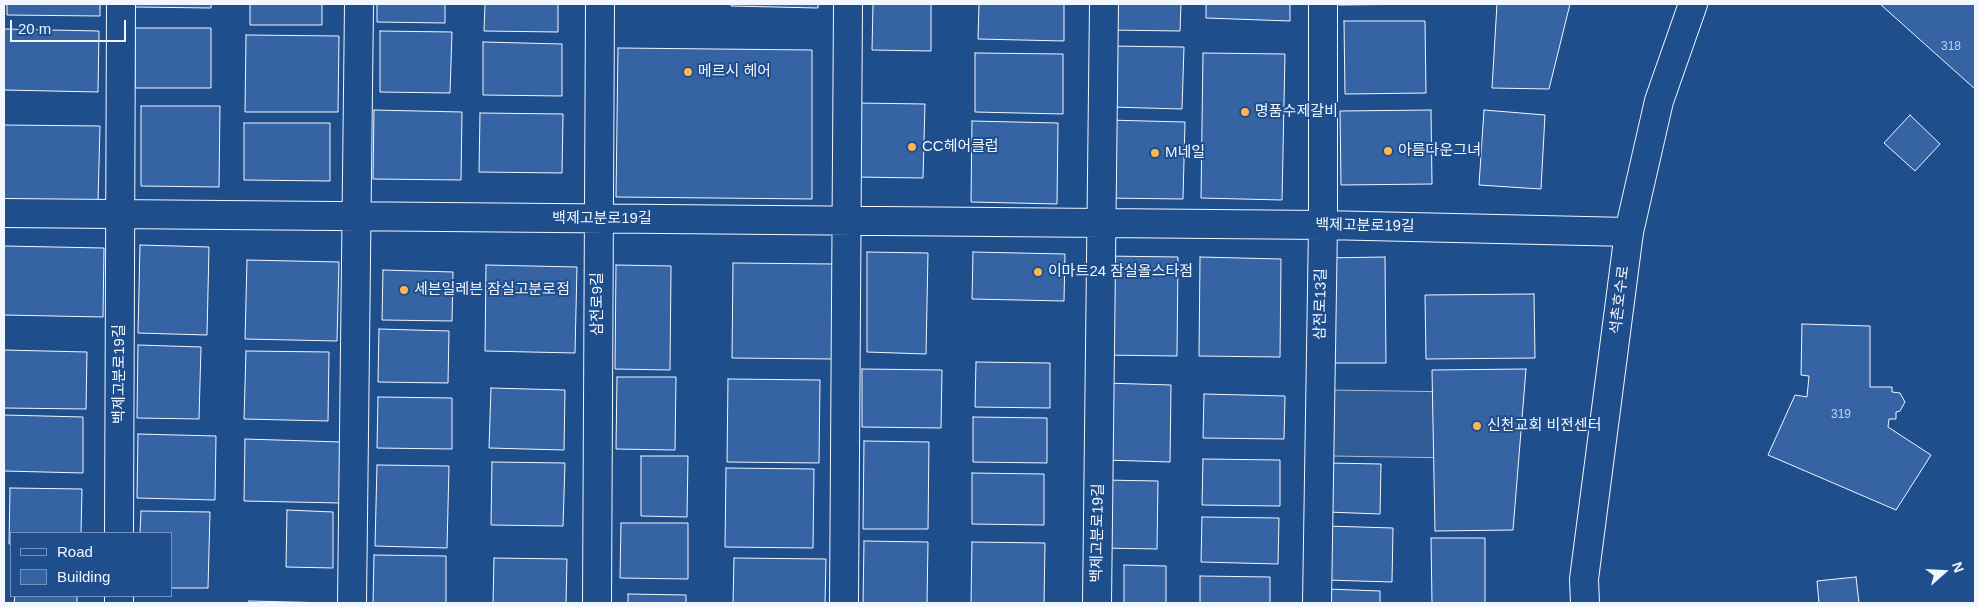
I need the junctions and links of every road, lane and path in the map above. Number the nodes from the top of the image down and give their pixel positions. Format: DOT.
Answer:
graph roads {
  1 [pos="121,4"];
  2 [pos="359,4"];
  3 [pos="600,4"];
  4 [pos="848,4"];
  5 [pos="1104,4"];
  6 [pos="1323,4"];
  7 [pos="1693,4"];
  8 [pos="4,213"];
  9 [pos="120,214"];
  10 [pos="357,217"];
  11 [pos="598,219"];
  12 [pos="847,221"];
  13 [pos="1101,223"];
  14 [pos="1322,225"];
  15 [pos="1629,232"];
  16 [pos="119,532"];
  17 [pos="352,603"];
  18 [pos="597,603"];
  19 [pos="844,603"];
  20 [pos="1097,603"];
  21 [pos="1317,603"];
  22 [pos="1585,603"];
  1 -- 9 [label="street, 백제고분로19길"];
  2 -- 10 [label="street"];
  3 -- 11 [label="street, 삼전로9길"];
  4 -- 12 [label="street"];
  5 -- 13 [label="street, 백제고분로19길"];
  6 -- 14 [label="street, 삼전로13길"];
  7 -- 15 [label="street, 석촌호수로"];
  8 -- 9 [label="street, 백제고분로19길"];
  9 -- 10 [label="street, 백제고분로19길"];
  9 -- 16 [label="street, 백제고분로19길"];
  10 -- 11 [label="street, 백제고분로19길"];
  10 -- 17 [label="street"];
  11 -- 12 [label="street, 백제고분로19길"];
  11 -- 18 [label="street, 삼전로9길"];
  12 -- 13 [label="street, 백제고분로19길"];
  12 -- 19 [label="street"];
  13 -- 14 [label="street, 백제고분로19길"];
  13 -- 20 [label="street, 백제고분로19길"];
  14 -- 15 [label="street, 백제고분로19길"];
  14 -- 21 [label="street, 삼전로13길"];
  15 -- 22 [label="street, 석촌호수로"];
}
